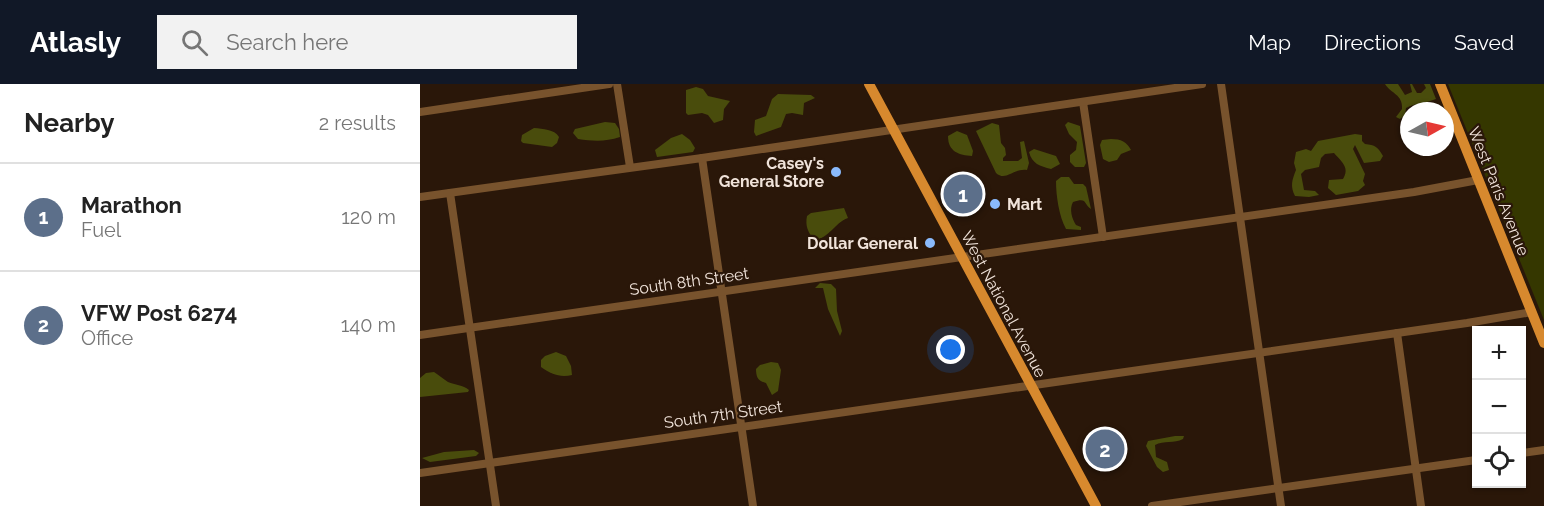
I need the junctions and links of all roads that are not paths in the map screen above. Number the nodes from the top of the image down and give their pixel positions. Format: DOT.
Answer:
graph roads {
  1 [pos="609,84"];
  2 [pos="617,84"];
  3 [pos="869,84"];
  4 [pos="1202,84"];
  5 [pos="1221,84"];
  6 [pos="1440,84"];
  7 [pos="1083,102"];
  8 [pos="420,112"];
  9 [pos="893,129"];
  10 [pos="702,158"];
  11 [pos="630,167"];
  12 [pos="1478,180"];
  13 [pos="450,193"];
  14 [pos="420,197"];
  15 [pos="1240,217"];
  16 [pos="1103,237"];
  17 [pos="961,257"];
  18 [pos="722,292"];
  19 [pos="1532,312"];
  20 [pos="469,328"];
  21 [pos="1396,333"];
  22 [pos="420,335"];
  23 [pos="1544,343"];
  24 [pos="1259,352"];
  25 [pos="1030,385"];
  26 [pos="741,426"];
  27 [pos="1544,450"];
  28 [pos="1526,452"];
  29 [pos="1472,461"];
  30 [pos="489,463"];
  31 [pos="1416,468"];
  32 [pos="420,473"];
  33 [pos="1278,488"];
  34 [pos="496,506"];
  35 [pos="753,506"];
  36 [pos="1096,506"];
  37 [pos="1152,506"];
  38 [pos="1281,506"];
  39 [pos="1421,506"];
  1 -- 8 [label="street"];
  2 -- 11 [label="street"];
  3 -- 9 [label="main road, West National Avenue"];
  4 -- 7 [label="street"];
  5 -- 15 [label="street"];
  6 -- 12 [label="main road, West Paris Avenue"];
  7 -- 9 [label="street"];
  7 -- 16 [label="street"];
  9 -- 10 [label="street"];
  9 -- 17 [label="main road, West National Avenue"];
  10 -- 11 [label="street"];
  10 -- 18 [label="street"];
  11 -- 13 [label="street"];
  12 -- 15 [label="street, South 8th Street"];
  12 -- 19 [label="main road, West Paris Avenue"];
  13 -- 14 [label="street"];
  13 -- 20 [label="street"];
  15 -- 16 [label="street, South 8th Street"];
  15 -- 24 [label="street"];
  16 -- 17 [label="street, South 8th Street"];
  17 -- 18 [label="street, South 8th Street"];
  17 -- 25 [label="main road, West National Avenue"];
  18 -- 20 [label="street, South 8th Street"];
  18 -- 26 [label="street"];
  19 -- 21 [label="street, South 7th Street"];
  19 -- 23 [label="main road, West Paris Avenue"];
  20 -- 22 [label="street, South 8th Street"];
  20 -- 30 [label="street"];
  21 -- 24 [label="street, South 7th Street"];
  21 -- 31 [label="street"];
  24 -- 25 [label="street, South 7th Street"];
  24 -- 33 [label="street"];
  25 -- 26 [label="street, South 7th Street"];
  25 -- 36 [label="main road, West National Avenue"];
  26 -- 30 [label="street, South 7th Street"];
  26 -- 35 [label="street"];
  27 -- 28 [label="street"];
  29 -- 31 [label="street"];
  30 -- 32 [label="street, South 7th Street"];
  30 -- 34 [label="street"];
  31 -- 33 [label="street"];
  31 -- 39 [label="street"];
  33 -- 37 [label="street"];
  33 -- 38 [label="street"];
}
